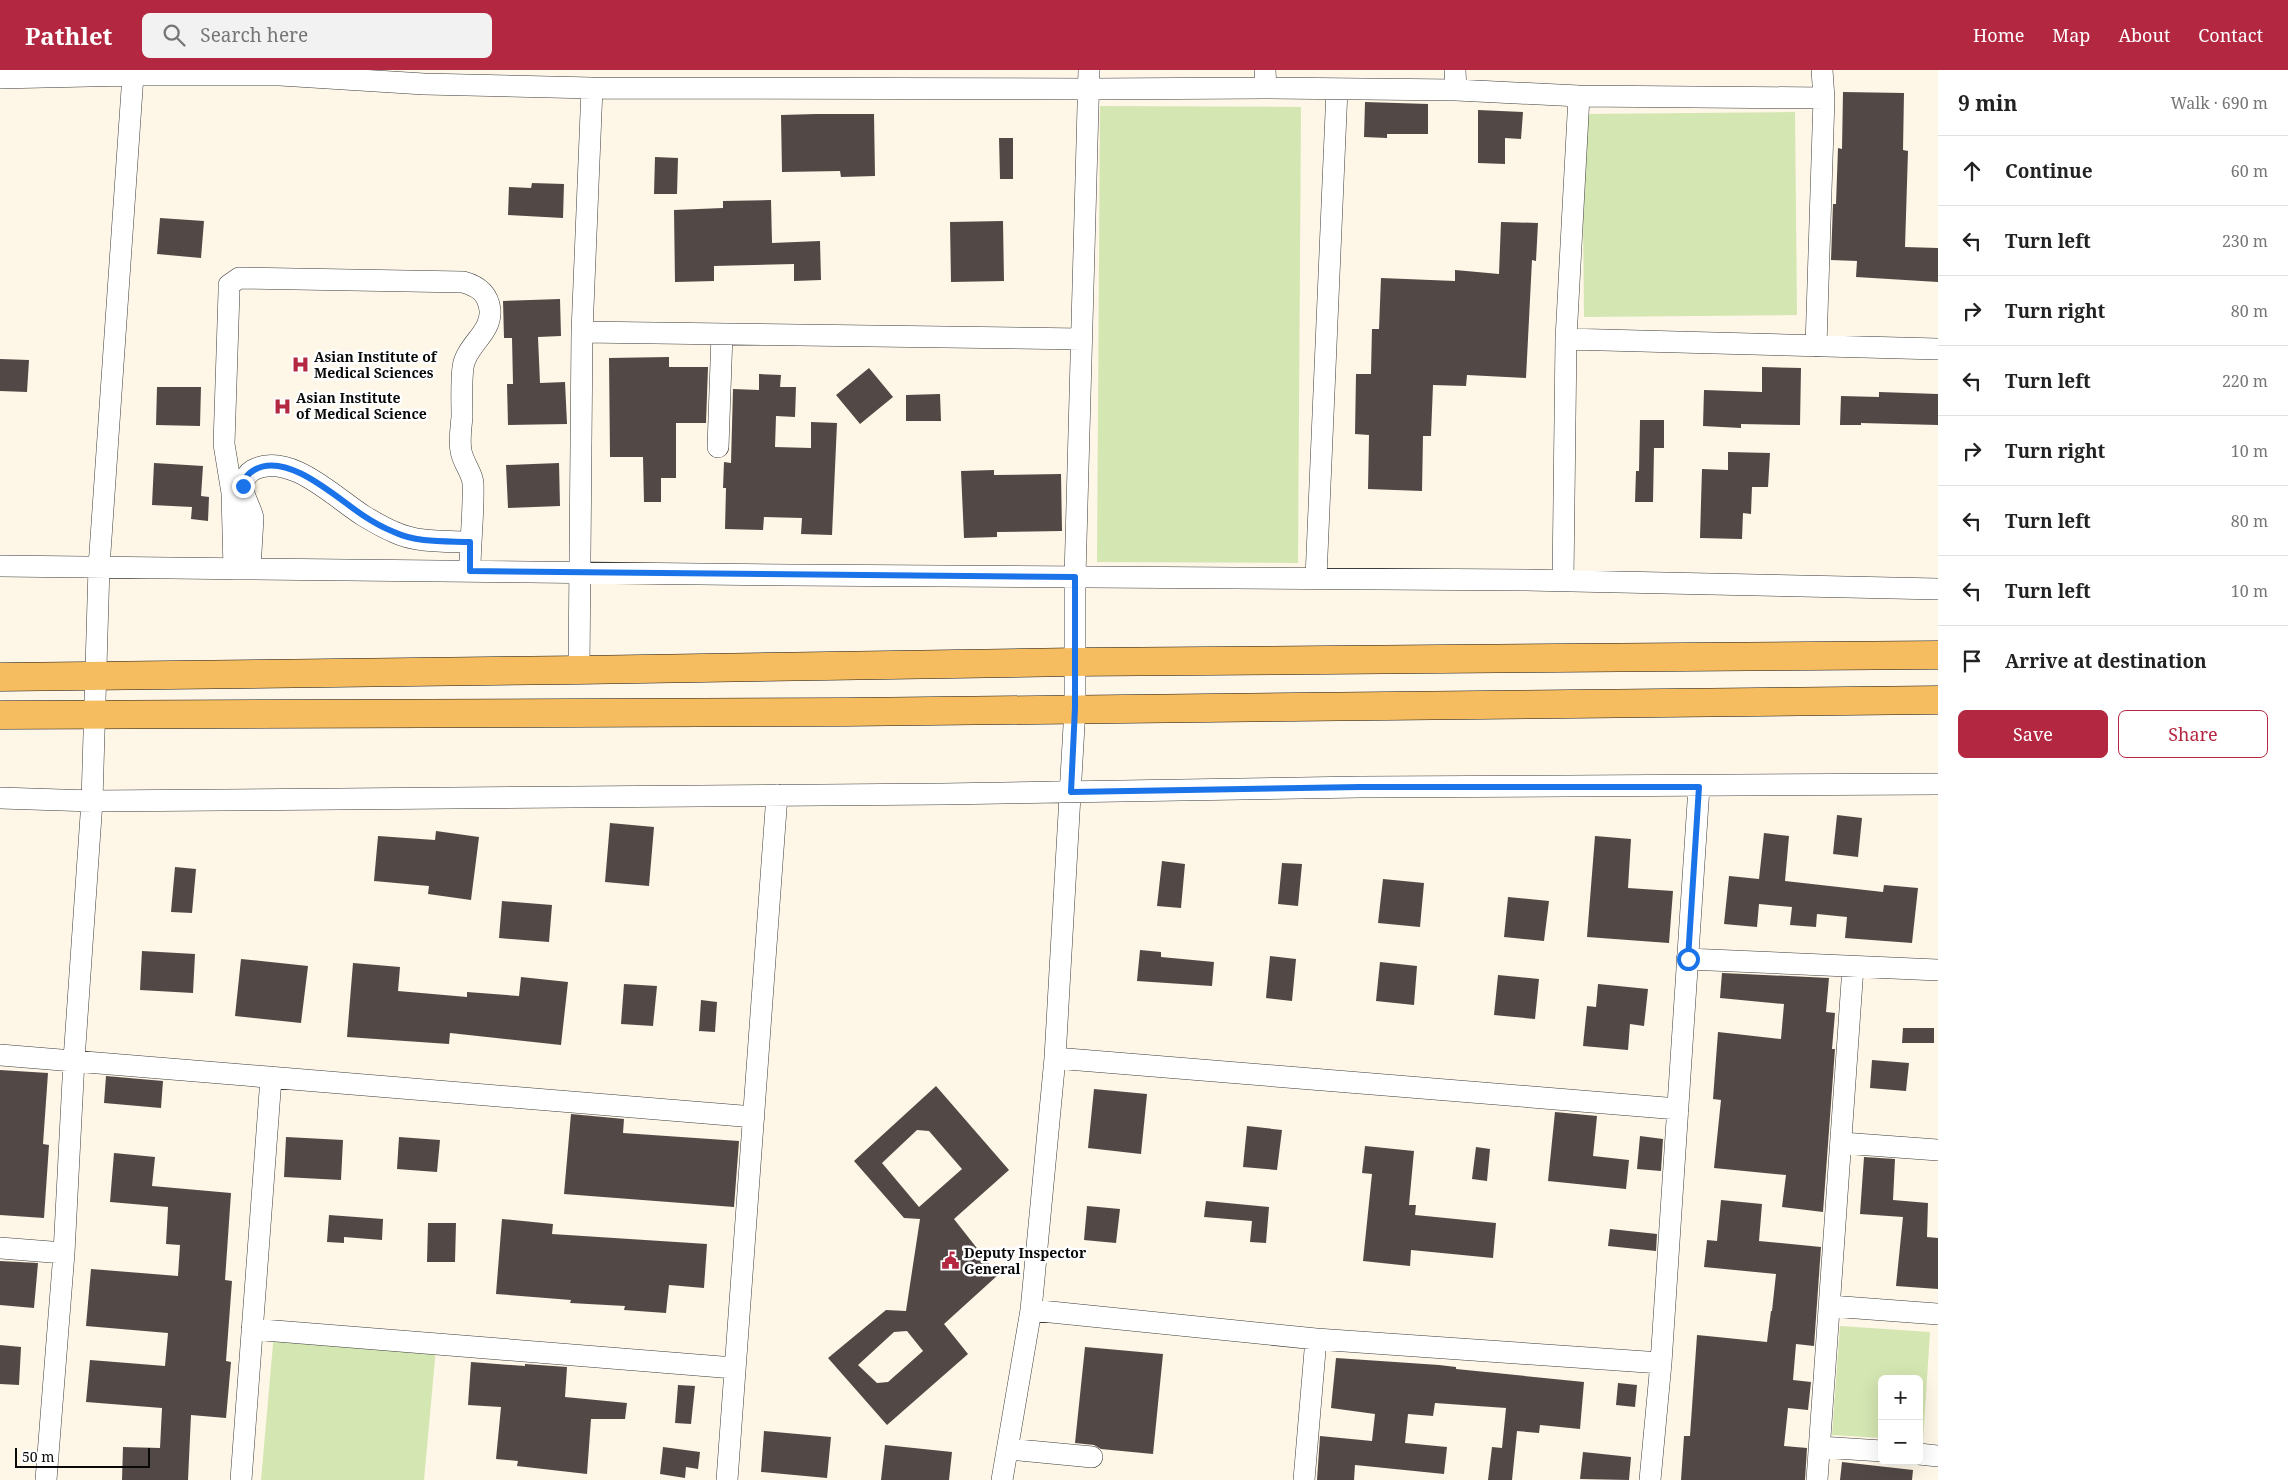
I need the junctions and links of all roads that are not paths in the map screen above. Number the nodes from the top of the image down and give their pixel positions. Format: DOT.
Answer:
graph roads {
  1 [pos="1822,70"];
  2 [pos="133,74"];
  3 [pos="0,78"];
  4 [pos="1266,79"];
  5 [pos="1089,80"];
  6 [pos="1456,80"];
  7 [pos="592,88"];
  8 [pos="1337,88"];
  9 [pos="1579,96"];
  10 [pos="1824,98"];
  11 [pos="582,332"];
  12 [pos="722,334"];
  13 [pos="1081,339"];
  14 [pos="1566,340"];
  15 [pos="1816,346"];
  16 [pos="1938,349"];
  17 [pos="718,447"];
  18 [pos="470,542"];
  19 [pos="0,566"];
  20 [pos="99,567"];
  21 [pos="242,569"];
  22 [pos="470,571"];
  23 [pos="580,572"];
  24 [pos="1075,577"];
  25 [pos="1316,578"];
  26 [pos="1563,580"];
  27 [pos="1938,589"];
  28 [pos="1938,655"];
  29 [pos="1074,662"];
  30 [pos="579,670"];
  31 [pos="0,677"];
  32 [pos="96,677"];
  33 [pos="1938,700"];
  34 [pos="1075,708"];
  35 [pos="0,715"];
  36 [pos="93,715"];
  37 [pos="1938,784"];
  38 [pos="1699,787"];
  39 [pos="1071,792"];
  40 [pos="777,795"];
  41 [pos="0,798"];
  42 [pos="92,801"];
  43 [pos="1688,959"];
  44 [pos="1853,967"];
  45 [pos="1938,970"];
  46 [pos="0,1055"];
  47 [pos="1055,1058"];
  48 [pos="74,1060"];
  49 [pos="271,1078"];
  50 [pos="1678,1109"];
  51 [pos="754,1117"];
  52 [pos="1842,1143"];
  53 [pos="1938,1150"];
  54 [pos="0,1248"];
  55 [pos="64,1253"];
  56 [pos="1830,1306"];
  57 [pos="1030,1310"];
  58 [pos="1938,1314"];
  59 [pos="252,1329"];
  60 [pos="1316,1339"];
  61 [pos="1660,1363"];
  62 [pos="734,1368"];
  63 [pos="1820,1446"];
  64 [pos="1008,1449"];
  65 [pos="1878,1451"];
  66 [pos="1923,1454"];
  67 [pos="1938,1456"];
  68 [pos="1092,1457"];
  69 [pos="46,1480"];
  70 [pos="242,1480"];
  71 [pos="727,1480"];
  72 [pos="1002,1480"];
  73 [pos="1304,1480"];
  74 [pos="1650,1480"];
  75 [pos="1817,1480"];
  1 -- 10 [label="street"];
  2 -- 3 [label="street"];
  2 -- 7 [label="street"];
  2 -- 20 [label="street"];
  4 -- 5 [label="street"];
  4 -- 8 [label="street"];
  5 -- 7 [label="street"];
  5 -- 13 [label="street"];
  6 -- 8 [label="street"];
  6 -- 9 [label="street"];
  7 -- 11 [label="street"];
  8 -- 25 [label="street"];
  9 -- 10 [label="street"];
  9 -- 14 [label="street"];
  10 -- 15 [label="street"];
  11 -- 12 [label="street"];
  11 -- 23 [label="street"];
  12 -- 13 [label="street"];
  12 -- 17 [label="street"];
  13 -- 24 [label="street"];
  14 -- 15 [label="street"];
  14 -- 26 [label="street"];
  15 -- 16 [label="street"];
  18 -- 21 [label="street"];
  18 -- 21 [label="street"];
  18 -- 22 [label="street"];
  19 -- 20 [label="street"];
  20 -- 21 [label="street"];
  20 -- 32 [label="street"];
  21 -- 22 [label="street"];
  22 -- 23 [label="street"];
  23 -- 24 [label="street"];
  23 -- 30 [label="street"];
  24 -- 25 [label="street"];
  24 -- 29 [label="street"];
  25 -- 26 [label="street"];
  26 -- 27 [label="street"];
  28 -- 29 [label="main road"];
  29 -- 30 [label="main road"];
  29 -- 34 [label="street"];
  30 -- 32 [label="main road"];
  31 -- 32 [label="main road"];
  32 -- 36 [label="street"];
  33 -- 34 [label="main road"];
  34 -- 36 [label="main road"];
  34 -- 39 [label="street"];
  35 -- 36 [label="main road"];
  36 -- 42 [label="street"];
  37 -- 38 [label="street"];
  38 -- 39 [label="street"];
  38 -- 43 [label="street"];
  39 -- 40 [label="street"];
  39 -- 47 [label="street"];
  40 -- 42 [label="street"];
  40 -- 51 [label="street"];
  41 -- 42 [label="street"];
  42 -- 48 [label="street"];
  43 -- 44 [label="street"];
  43 -- 50 [label="street"];
  44 -- 45 [label="street"];
  44 -- 52 [label="street"];
  46 -- 48 [label="street"];
  47 -- 50 [label="street"];
  47 -- 57 [label="street"];
  48 -- 49 [label="street"];
  48 -- 55 [label="street"];
  49 -- 51 [label="street"];
  49 -- 59 [label="street"];
  50 -- 61 [label="street"];
  51 -- 62 [label="street"];
  52 -- 53 [label="street"];
  52 -- 56 [label="street"];
  54 -- 55 [label="street"];
  55 -- 69 [label="street"];
  56 -- 58 [label="street"];
  56 -- 63 [label="street"];
  57 -- 60 [label="street"];
  57 -- 64 [label="street"];
  59 -- 62 [label="street"];
  59 -- 70 [label="street"];
  60 -- 61 [label="street"];
  60 -- 73 [label="street"];
  61 -- 74 [label="street"];
  62 -- 71 [label="street"];
  63 -- 65 [label="street"];
  63 -- 75 [label="street"];
  64 -- 68 [label="street"];
  64 -- 72 [label="street"];
  66 -- 67 [label="street"];
}
